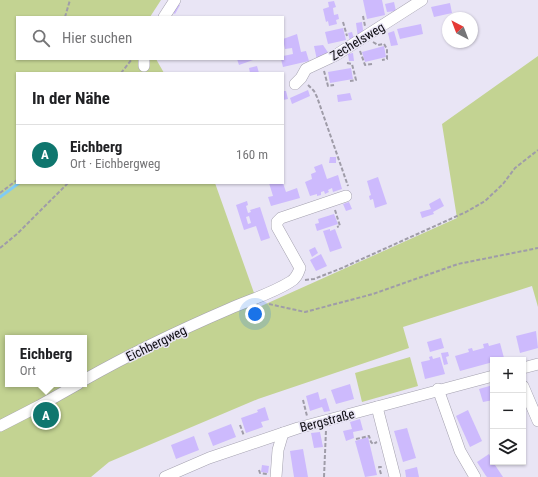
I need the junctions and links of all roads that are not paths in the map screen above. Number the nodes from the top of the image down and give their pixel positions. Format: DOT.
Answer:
graph roads {
  1 [pos="175,0"];
  2 [pos="422,0"];
  3 [pos="166,14"];
  4 [pos="295,84"];
  5 [pos="347,192"];
  6 [pos="538,364"];
  7 [pos="526,367"];
  8 [pos="490,377"];
  9 [pos="87,378"];
  10 [pos="73,387"];
  11 [pos="438,390"];
  12 [pos="526,393"];
  13 [pos="377,407"];
  14 [pos="538,421"];
  15 [pos="0,426"];
  16 [pos="283,433"];
  17 [pos="165,477"];
  18 [pos="276,477"];
  19 [pos="395,477"];
  20 [pos="475,477"];
  1 -- 3 [label="street"];
  2 -- 4 [label="street, Zechelsweg"];
  5 -- 9 [label="street, Eichbergweg"];
  6 -- 7 [label="street"];
  8 -- 11 [label="street, Bergstraße"];
  10 -- 15 [label="street"];
  11 -- 13 [label="street, Bergstraße"];
  11 -- 20 [label="street"];
  12 -- 14 [label="street"];
  13 -- 16 [label="street, Bergstraße"];
  13 -- 19 [label="street"];
  16 -- 17 [label="street, Bergstraße"];
  16 -- 18 [label="street"];
}
